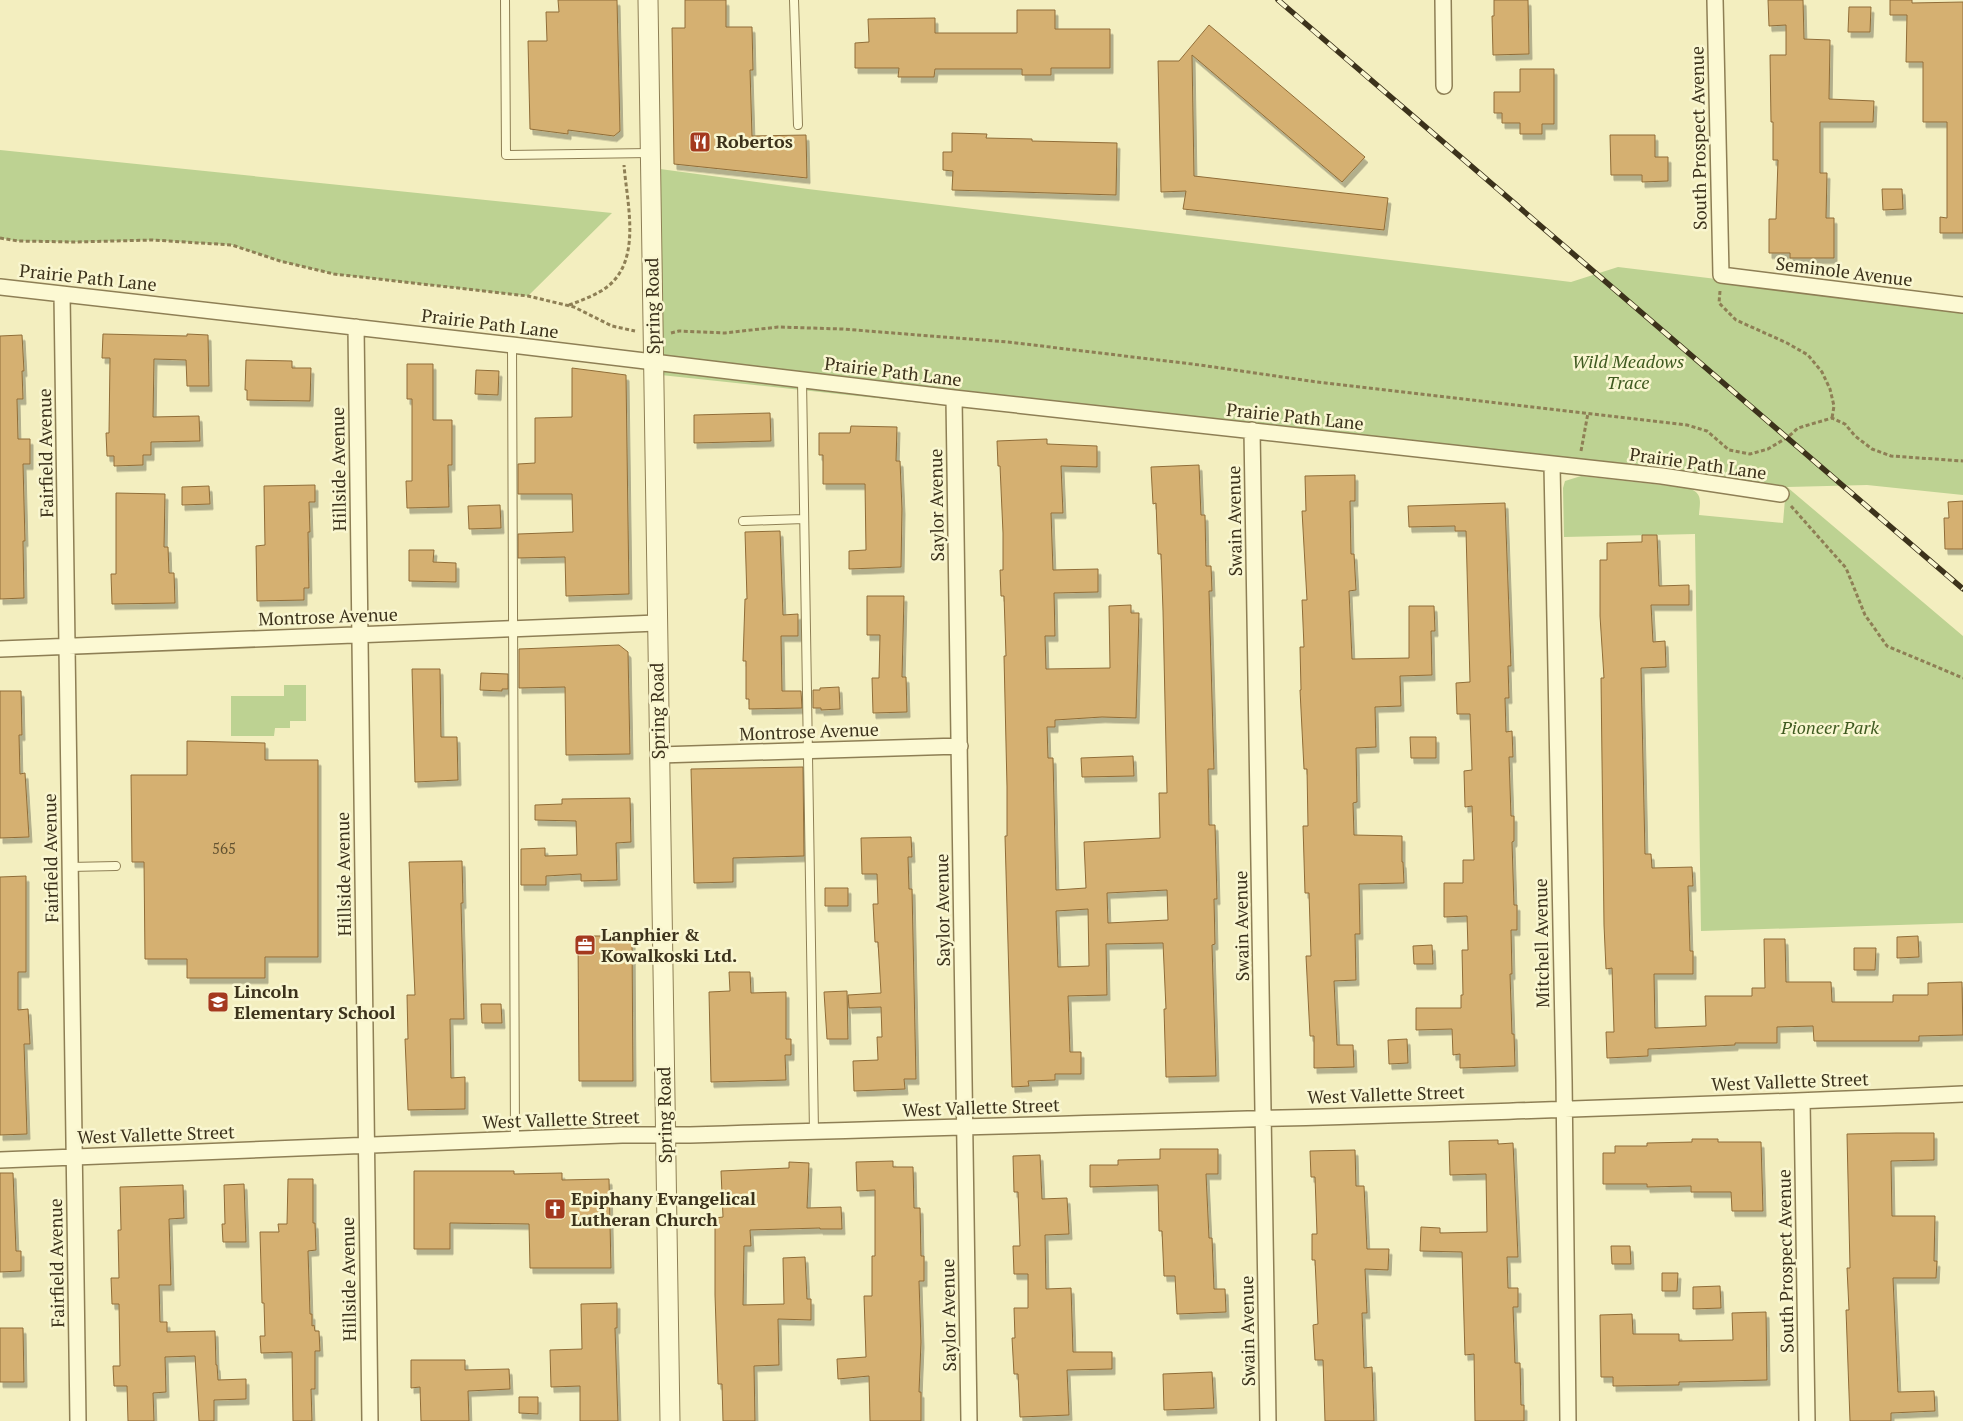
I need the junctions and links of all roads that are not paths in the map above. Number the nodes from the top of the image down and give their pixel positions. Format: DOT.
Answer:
graph roads {
  1 [pos="505,0"];
  2 [pos="648,0"];
  3 [pos="794,0"];
  4 [pos="1443,0"];
  5 [pos="1715,0"];
  6 [pos="1444,86"];
  7 [pos="798,125"];
  8 [pos="650,153"];
  9 [pos="1721,276"];
  10 [pos="0,287"];
  11 [pos="62,294"];
  12 [pos="1963,306"];
  13 [pos="356,327"];
  14 [pos="512,345"];
  15 [pos="654,363"];
  16 [pos="802,380"];
  17 [pos="954,398"];
  18 [pos="1252,430"];
  19 [pos="1552,465"];
  20 [pos="1781,494"];
  21 [pos="804,519"];
  22 [pos="743,521"];
  23 [pos="657,623"];
  24 [pos="512,629"];
  25 [pos="360,634"];
  26 [pos="67,646"];
  27 [pos="0,649"];
  28 [pos="960,746"];
  29 [pos="807,750"];
  30 [pos="659,755"];
  31 [pos="116,866"];
  32 [pos="70,867"];
  33 [pos="1963,1094"];
  34 [pos="1802,1101"];
  35 [pos="1564,1109"];
  36 [pos="1265,1118"];
  37 [pos="966,1127"];
  38 [pos="814,1132"];
  39 [pos="665,1136"];
  40 [pos="515,1139"];
  41 [pos="366,1146"];
  42 [pos="74,1157"];
  43 [pos="0,1160"];
  44 [pos="78,1421"];
  45 [pos="370,1421"];
  46 [pos="670,1421"];
  47 [pos="969,1421"];
  48 [pos="1268,1421"];
  49 [pos="1568,1421"];
  50 [pos="1807,1421"];
  1 -- 8 [label="lane"];
  2 -- 8 [label="street, Spring Road"];
  3 -- 7 [label="lane"];
  4 -- 6 [label="street"];
  5 -- 9 [label="street, South Prospect Avenue"];
  8 -- 15 [label="street, Spring Road"];
  9 -- 12 [label="street, Seminole Avenue"];
  10 -- 11 [label="street, Prairie Path Lane"];
  11 -- 13 [label="street, Prairie Path Lane"];
  11 -- 26 [label="street, Fairfield Avenue"];
  13 -- 14 [label="street, Prairie Path Lane"];
  13 -- 25 [label="street, Hillside Avenue"];
  14 -- 15 [label="street, Prairie Path Lane"];
  14 -- 24 [label="lane"];
  15 -- 16 [label="street, Prairie Path Lane"];
  15 -- 23 [label="street, Spring Road"];
  16 -- 17 [label="street, Prairie Path Lane"];
  16 -- 21 [label="lane"];
  17 -- 18 [label="street, Prairie Path Lane"];
  17 -- 28 [label="street, Saylor Avenue"];
  18 -- 19 [label="street, Prairie Path Lane"];
  18 -- 36 [label="street, Swain Avenue"];
  19 -- 20 [label="street, Prairie Path Lane"];
  19 -- 35 [label="street, Mitchell Avenue"];
  21 -- 22 [label="lane"];
  21 -- 29 [label="lane"];
  23 -- 24 [label="street, Montrose Avenue"];
  23 -- 30 [label="street, Spring Road"];
  24 -- 25 [label="street, Montrose Avenue"];
  24 -- 40 [label="lane"];
  25 -- 26 [label="street, Montrose Avenue"];
  25 -- 41 [label="street, Hillside Avenue"];
  26 -- 27 [label="street, Montrose Avenue"];
  26 -- 32 [label="street, Fairfield Avenue"];
  28 -- 29 [label="street, Montrose Avenue"];
  28 -- 37 [label="street, Saylor Avenue"];
  29 -- 30 [label="street, Montrose Avenue"];
  29 -- 38 [label="lane"];
  30 -- 39 [label="street, Spring Road"];
  31 -- 32 [label="lane"];
  32 -- 42 [label="street, Fairfield Avenue"];
  33 -- 34 [label="street, West Vallette Street"];
  34 -- 35 [label="street, West Vallette Street"];
  34 -- 50 [label="street, South Prospect Avenue"];
  35 -- 36 [label="street, West Vallette Street"];
  35 -- 49 [label="street, Mitchell Avenue"];
  36 -- 37 [label="street, West Vallette Street"];
  36 -- 48 [label="street, Swain Avenue"];
  37 -- 38 [label="street, West Vallette Street"];
  37 -- 47 [label="street, Saylor Avenue"];
  38 -- 39 [label="street, West Vallette Street"];
  39 -- 40 [label="street, West Vallette Street"];
  39 -- 46 [label="street, Spring Road"];
  40 -- 41 [label="street, West Vallette Street"];
  41 -- 42 [label="street, West Vallette Street"];
  41 -- 45 [label="street, Hillside Avenue"];
  42 -- 43 [label="street, West Vallette Street"];
  42 -- 44 [label="street, Fairfield Avenue"];
}
